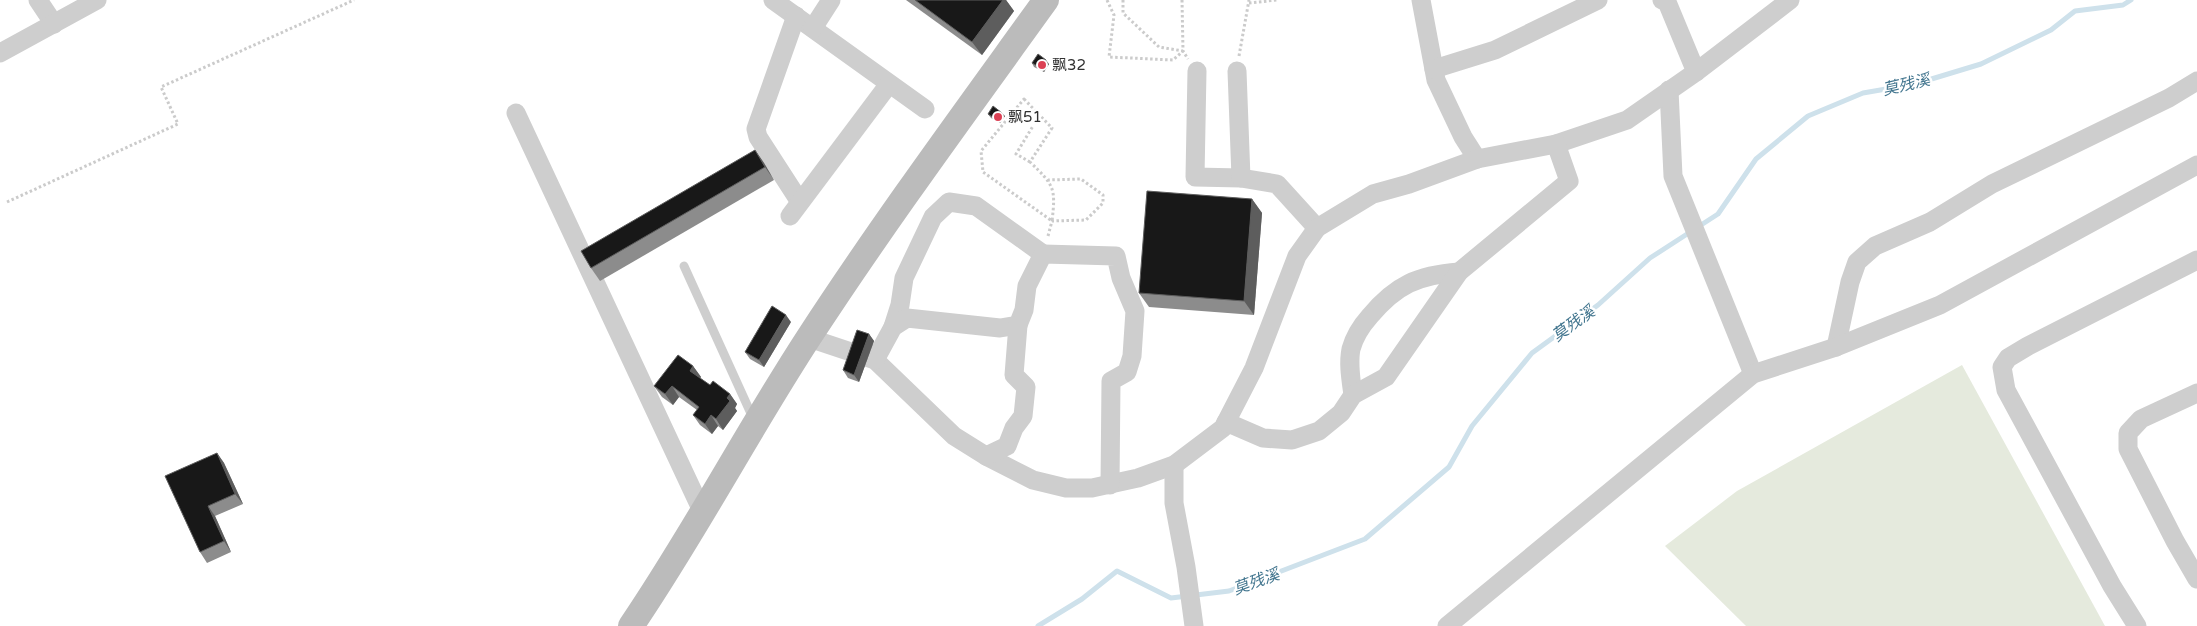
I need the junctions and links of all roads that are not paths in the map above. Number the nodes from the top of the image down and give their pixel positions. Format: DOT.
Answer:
graph roads {
  1 [pos="38,0"];
  2 [pos="97,0"];
  3 [pos="773,0"];
  4 [pos="831,0"];
  5 [pos="1421,0"];
  6 [pos="1598,0"];
  7 [pos="1790,0"];
  8 [pos="1665,1"];
  9 [pos="1036,3"];
  10 [pos="796,16"];
  11 [pos="54,24"];
  12 [pos="813,28"];
  13 [pos="0,53"];
  14 [pos="1434,70"];
  15 [pos="1197,71"];
  16 [pos="1236,71"];
  17 [pos="1696,72"];
  18 [pos="2197,81"];
  19 [pos="889,84"];
  20 [pos="1669,90"];
  21 [pos="925,109"];
  22 [pos="516,113"];
  23 [pos="1556,144"];
  24 [pos="1477,159"];
  25 [pos="2197,165"];
  26 [pos="1241,178"];
  27 [pos="1317,228"];
  28 [pos="1043,254"];
  29 [pos="2197,260"];
  30 [pos="684,266"];
  31 [pos="1459,272"];
  32 [pos="1018,325"];
  33 [pos="893,327"];
  34 [pos="809,338"];
  35 [pos="1836,347"];
  36 [pos="875,360"];
  37 [pos="1754,374"];
  38 [pos="2197,393"];
  39 [pos="1353,395"];
  40 [pos="755,422"];
  41 [pos="1226,422"];
  42 [pos="986,456"];
  43 [pos="1174,465"];
  44 [pos="1110,485"];
  45 [pos="703,513"];
  46 [pos="2197,579"];
  47 [pos="631,626"];
  48 [pos="1194,626"];
  49 [pos="1447,626"];
  50 [pos="2136,626"];
  1 -- 11 [label="street"];
  2 -- 11 [label="street"];
  3 -- 10 [label="street"];
  4 -- 12 [label="street"];
  5 -- 14 [label="street"];
  6 -- 14 [label="street"];
  7 -- 17 [label="street"];
  8 -- 17 [label="street"];
  9 -- 34 [label="street"];
  10 -- 12 [label="street"];
  10 -- 19 [label="street"];
  11 -- 13 [label="street"];
  12 -- 19 [label="street"];
  14 -- 24 [label="street"];
  15 -- 26 [label="street"];
  16 -- 26 [label="street"];
  17 -- 20 [label="street"];
  18 -- 35 [label="street"];
  19 -- 21 [label="street"];
  20 -- 23 [label="street"];
  20 -- 37 [label="street"];
  22 -- 45 [label="street"];
  23 -- 24 [label="street"];
  23 -- 31 [label="street"];
  24 -- 27 [label="street"];
  25 -- 35 [label="street"];
  26 -- 27 [label="street"];
  27 -- 41 [label="street"];
  28 -- 32 [label="street"];
  28 -- 33 [label="street"];
  28 -- 44 [label="street"];
  29 -- 50 [label="street"];
  30 -- 40 [label="lane"];
  31 -- 39 [label="street"];
  31 -- 39 [label="street"];
  32 -- 33 [label="street"];
  32 -- 42 [label="street"];
  33 -- 36 [label="street"];
  34 -- 36 [label="street"];
  34 -- 40 [label="street"];
  35 -- 37 [label="street"];
  36 -- 42 [label="street"];
  37 -- 49 [label="street"];
  38 -- 46 [label="street"];
  39 -- 41 [label="street"];
  40 -- 45 [label="street"];
  41 -- 43 [label="street"];
  42 -- 44 [label="street"];
  43 -- 44 [label="street"];
  43 -- 48 [label="street"];
  45 -- 47 [label="street"];
}
